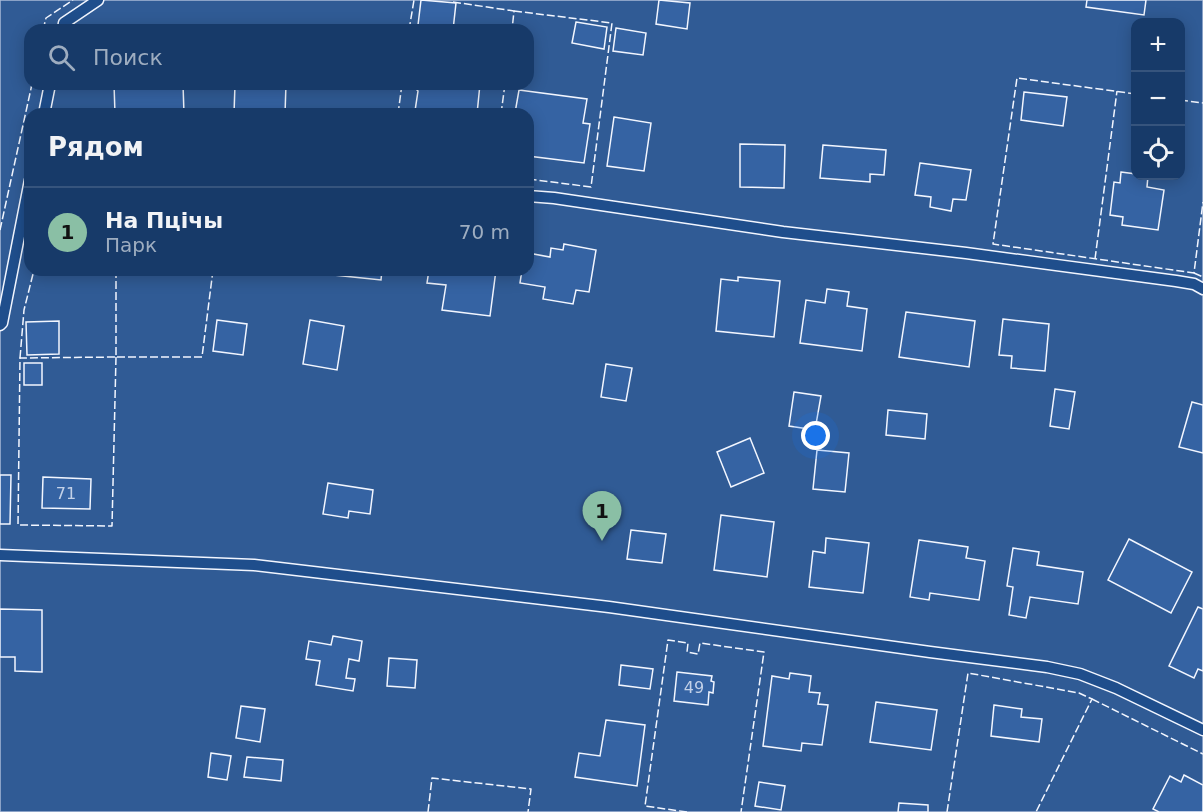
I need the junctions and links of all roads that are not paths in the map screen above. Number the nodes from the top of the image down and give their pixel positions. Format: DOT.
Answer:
graph roads {
  1 [pos="99,0"];
  2 [pos="64,24"];
  3 [pos="49,90"];
  4 [pos="45,108"];
  5 [pos="534,196"];
  6 [pos="24,211"];
  7 [pos="1203,289"];
  8 [pos="0,325"];
  9 [pos="0,555"];
  10 [pos="1203,730"];
  1 -- 2 [label="lane"];
  3 -- 4 [label="lane"];
  5 -- 7 [label="lane"];
  6 -- 8 [label="lane"];
  9 -- 10 [label="lane"];
}
